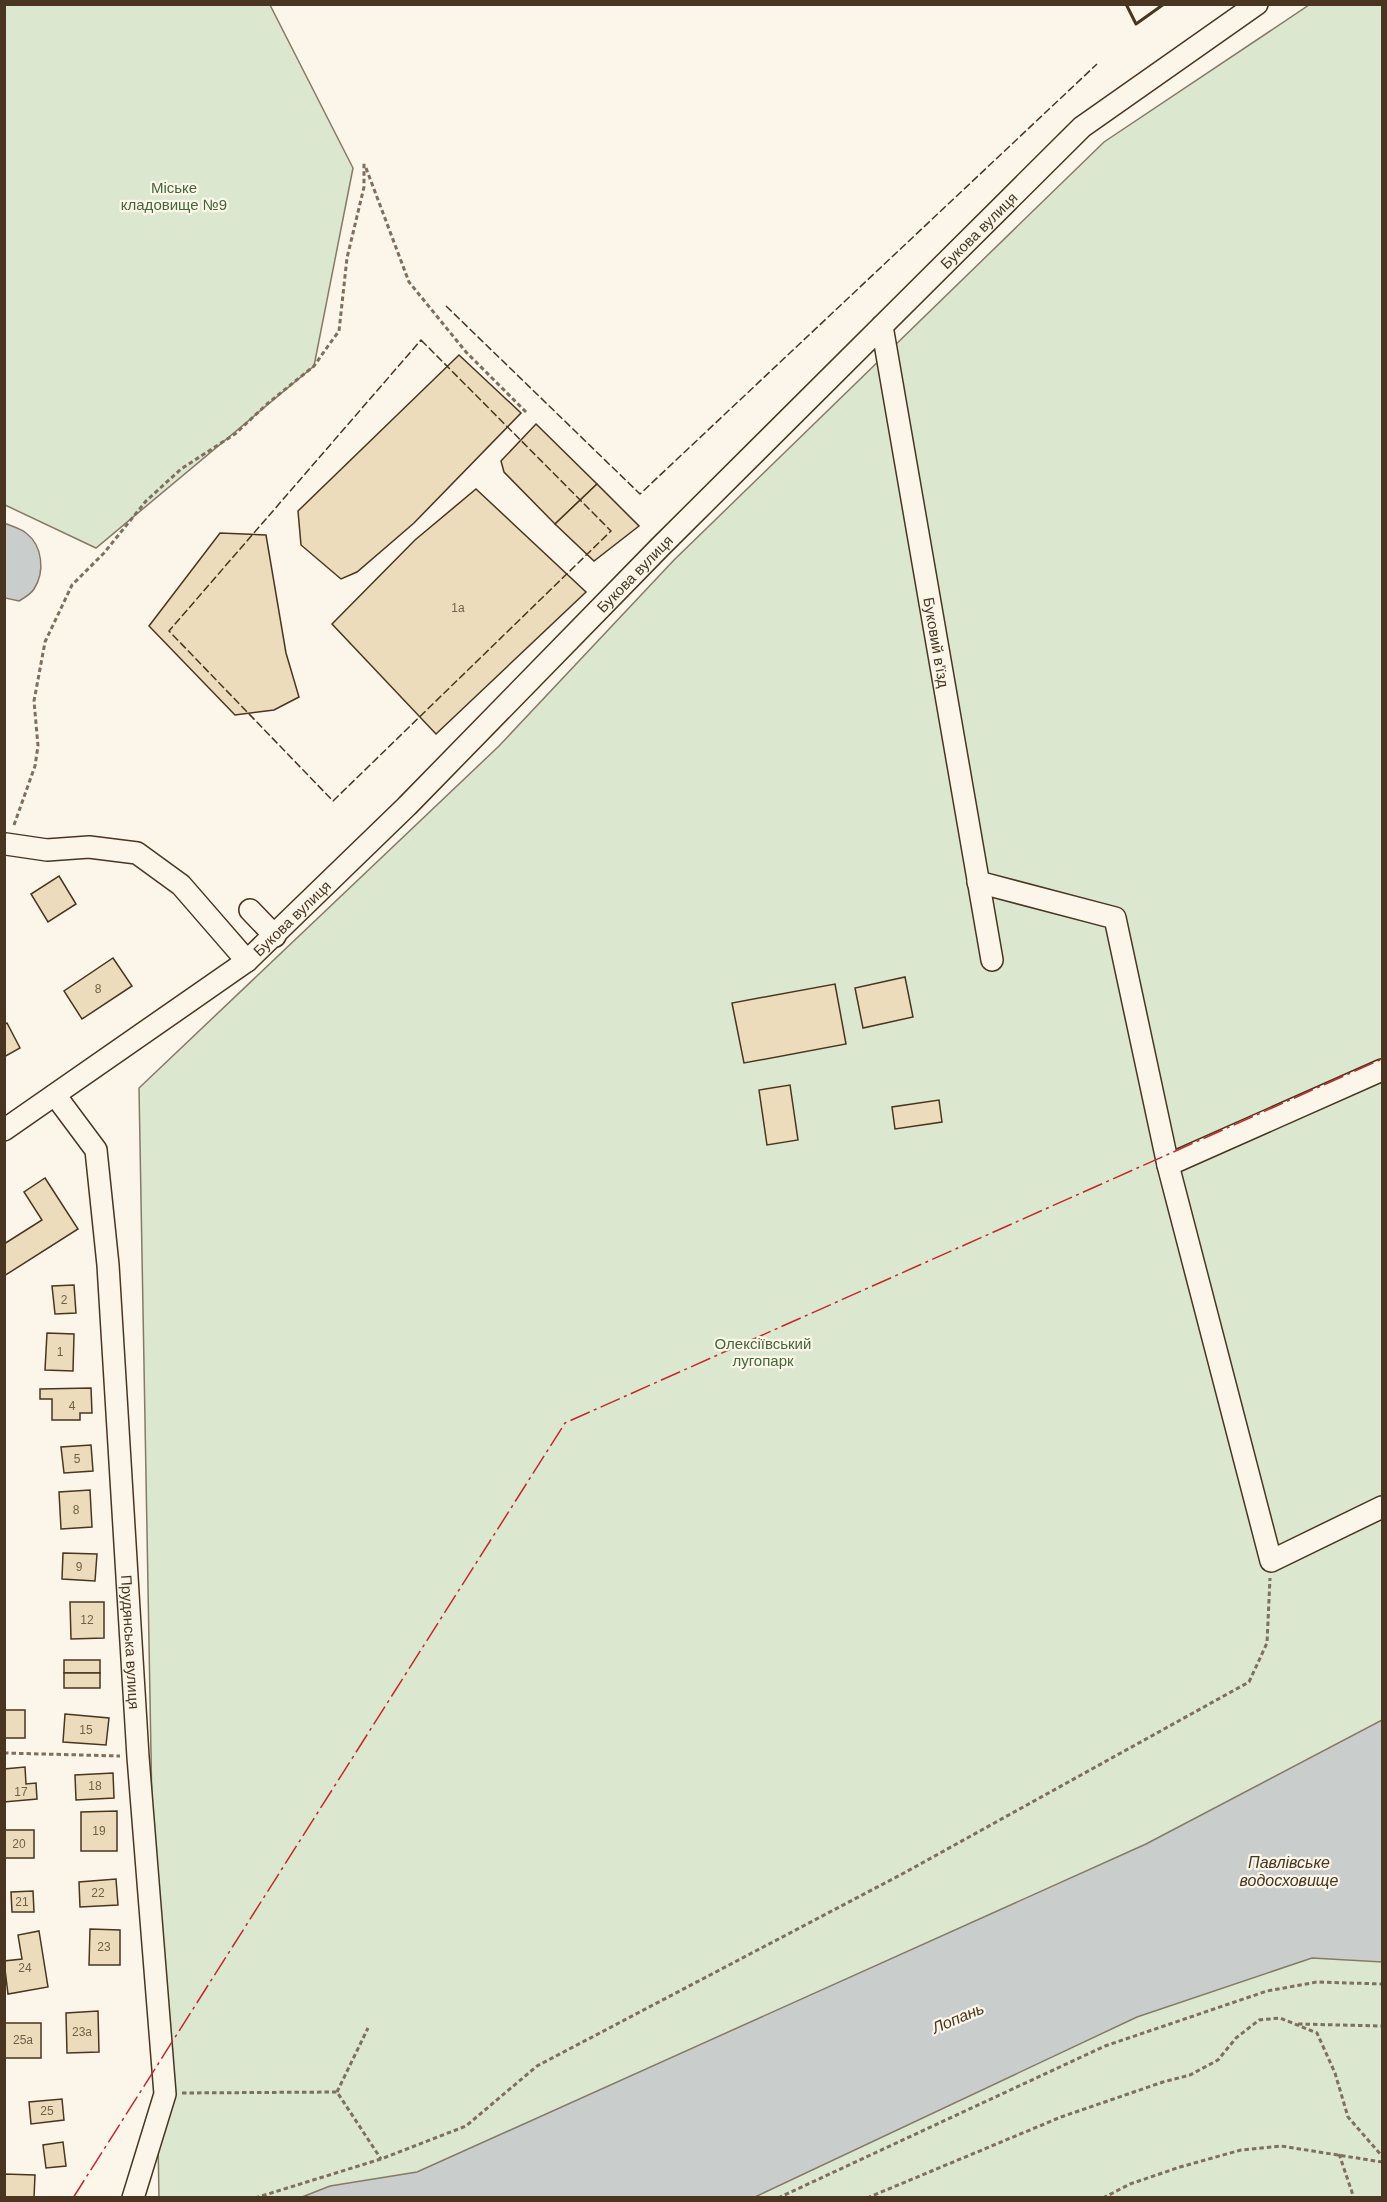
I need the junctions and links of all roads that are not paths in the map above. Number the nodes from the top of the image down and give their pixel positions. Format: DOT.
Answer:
graph roads {
  1 [pos="1257,4"];
  2 [pos="882,326"];
  3 [pos="6,844"];
  4 [pos="978,882"];
  5 [pos="250,909"];
  6 [pos="274,936"];
  7 [pos="992,960"];
  8 [pos="247,961"];
  9 [pos="1383,1070"];
  10 [pos="55,1095"];
  11 [pos="4,1130"];
  12 [pos="1168,1165"];
  13 [pos="1383,1507"];
  14 [pos="133,2198"];
  1 -- 2 [label="street, Букова вулиця"];
  2 -- 4 [label="street, Буковий в'їзд"];
  2 -- 6 [label="street, Букова вулиця"];
  3 -- 8 [label="street"];
  4 -- 7 [label="street, Буковий в'їзд"];
  4 -- 12 [label="street"];
  5 -- 6 [label="street"];
  6 -- 8 [label="street, Букова вулиця"];
  8 -- 10 [label="street, Букова вулиця"];
  9 -- 12 [label="street"];
  10 -- 11 [label="street, Букова вулиця"];
  10 -- 14 [label="street, Прудянська вулиця"];
  12 -- 13 [label="street"];
}
